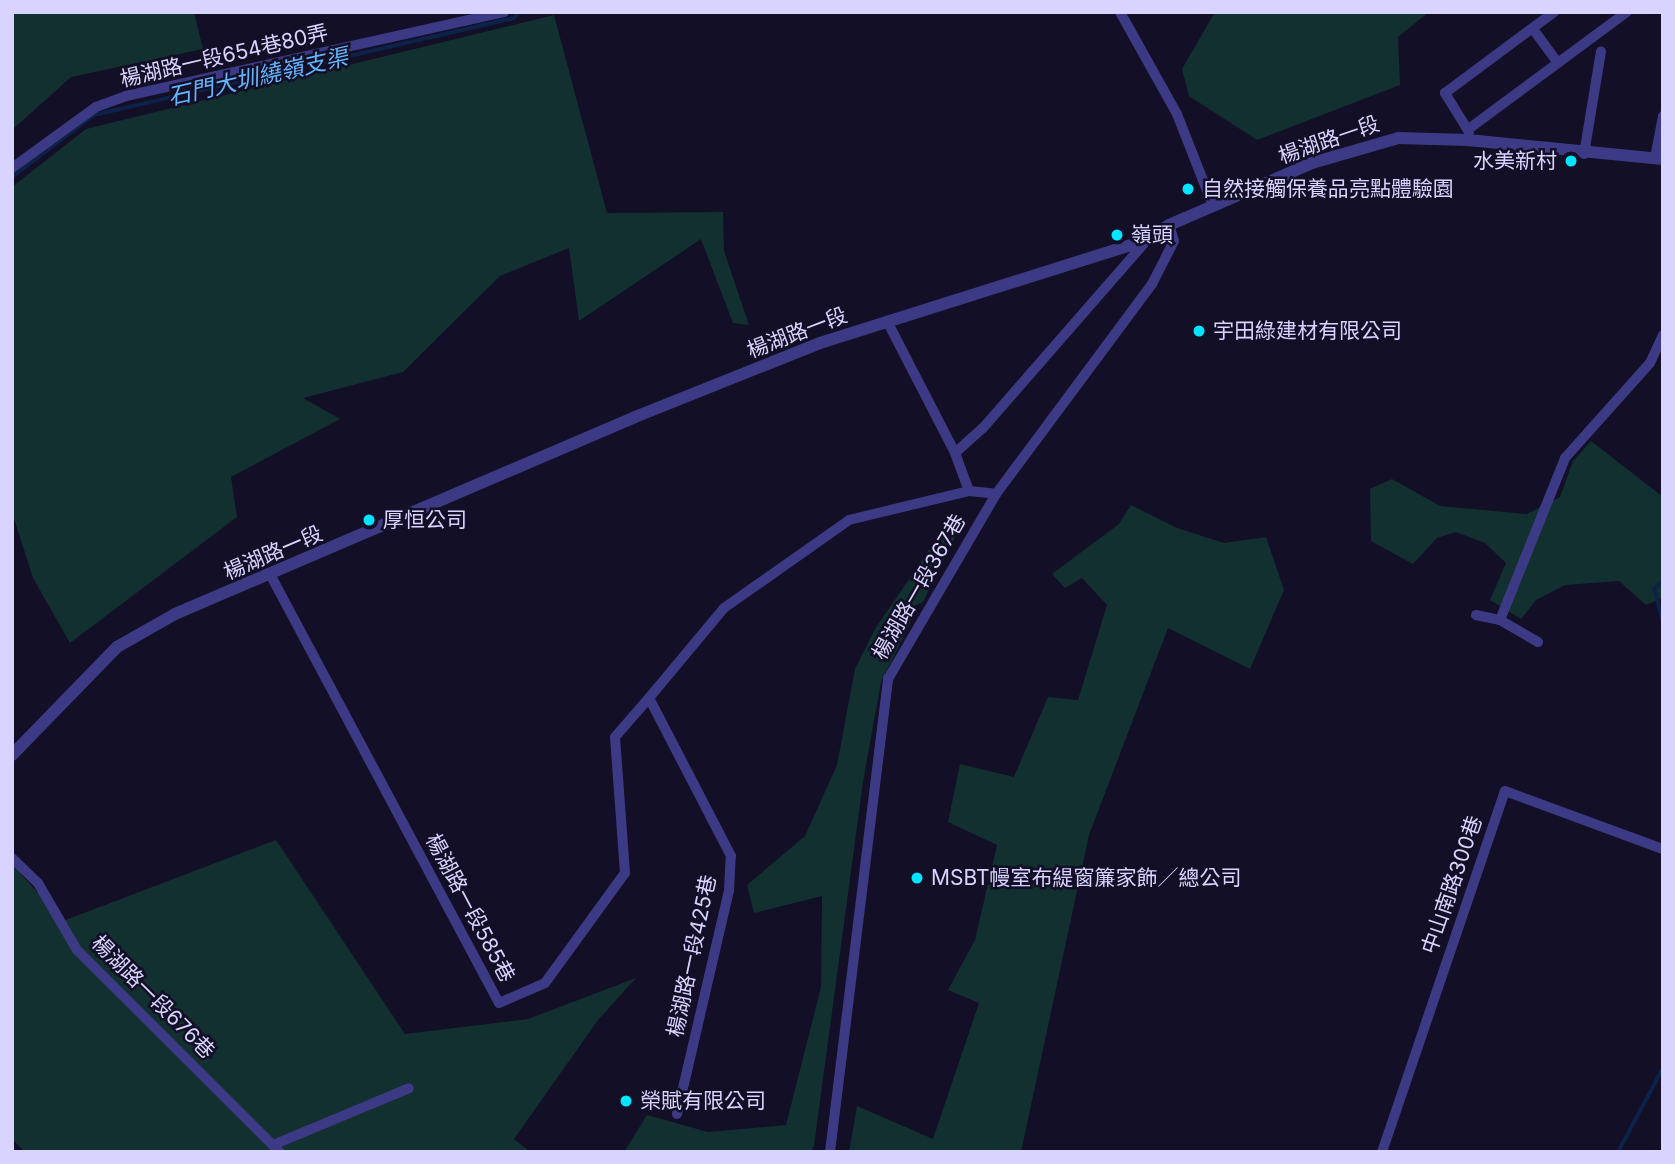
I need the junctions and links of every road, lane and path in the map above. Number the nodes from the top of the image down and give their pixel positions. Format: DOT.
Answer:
graph roads {
  1 [pos="504,12"];
  2 [pos="1120,12"];
  3 [pos="1554,12"];
  4 [pos="1628,12"];
  5 [pos="1533,29"];
  6 [pos="1601,51"];
  7 [pos="1558,63"];
  8 [pos="1663,116"];
  9 [pos="1469,134"];
  10 [pos="1584,154"];
  11 [pos="1659,159"];
  12 [pos="12,168"];
  13 [pos="1213,206"];
  14 [pos="1169,225"];
  15 [pos="1146,240"];
  16 [pos="887,321"];
  17 [pos="1663,335"];
  18 [pos="954,453"];
  19 [pos="969,491"];
  20 [pos="996,494"];
  21 [pos="271,576"];
  22 [pos="1476,615"];
  23 [pos="1500,621"];
  24 [pos="1538,642"];
  25 [pos="649,698"];
  26 [pos="12,755"];
  27 [pos="1663,849"];
  28 [pos="12,858"];
  29 [pos="409,1088"];
  30 [pos="677,1114"];
  31 [pos="276,1148"];
  32 [pos="830,1152"];
  33 [pos="1382,1152"];
  1 -- 12 [label="street, 楊湖路一段654巷80弄"];
  2 -- 13 [label="street"];
  3 -- 5 [label="street"];
  4 -- 7 [label="street"];
  5 -- 7 [label="street"];
  5 -- 9 [label="street"];
  6 -- 10 [label="street"];
  7 -- 9 [label="street"];
  8 -- 11 [label="street"];
  9 -- 10 [label="street, 楊湖路一段"];
  9 -- 13 [label="street, 楊湖路一段"];
  10 -- 11 [label="street, 楊湖路一段"];
  13 -- 14 [label="street, 楊湖路一段"];
  14 -- 15 [label="street, 楊湖路一段"];
  14 -- 20 [label="street, 楊湖路一段367巷"];
  15 -- 16 [label="street, 楊湖路一段"];
  15 -- 18 [label="street"];
  16 -- 18 [label="street"];
  16 -- 21 [label="street, 楊湖路一段"];
  17 -- 23 [label="street"];
  18 -- 19 [label="street"];
  19 -- 20 [label="street"];
  19 -- 25 [label="street"];
  20 -- 32 [label="street, 楊湖路一段367巷"];
  21 -- 25 [label="street, 楊湖路一段585巷"];
  21 -- 26 [label="street, 楊湖路一段"];
  22 -- 23 [label="street"];
  23 -- 24 [label="street"];
  25 -- 30 [label="street, 楊湖路一段425巷"];
  27 -- 33 [label="street, 中山南路300巷"];
  28 -- 31 [label="street, 楊湖路一段676巷"];
  29 -- 31 [label="street"];
}
